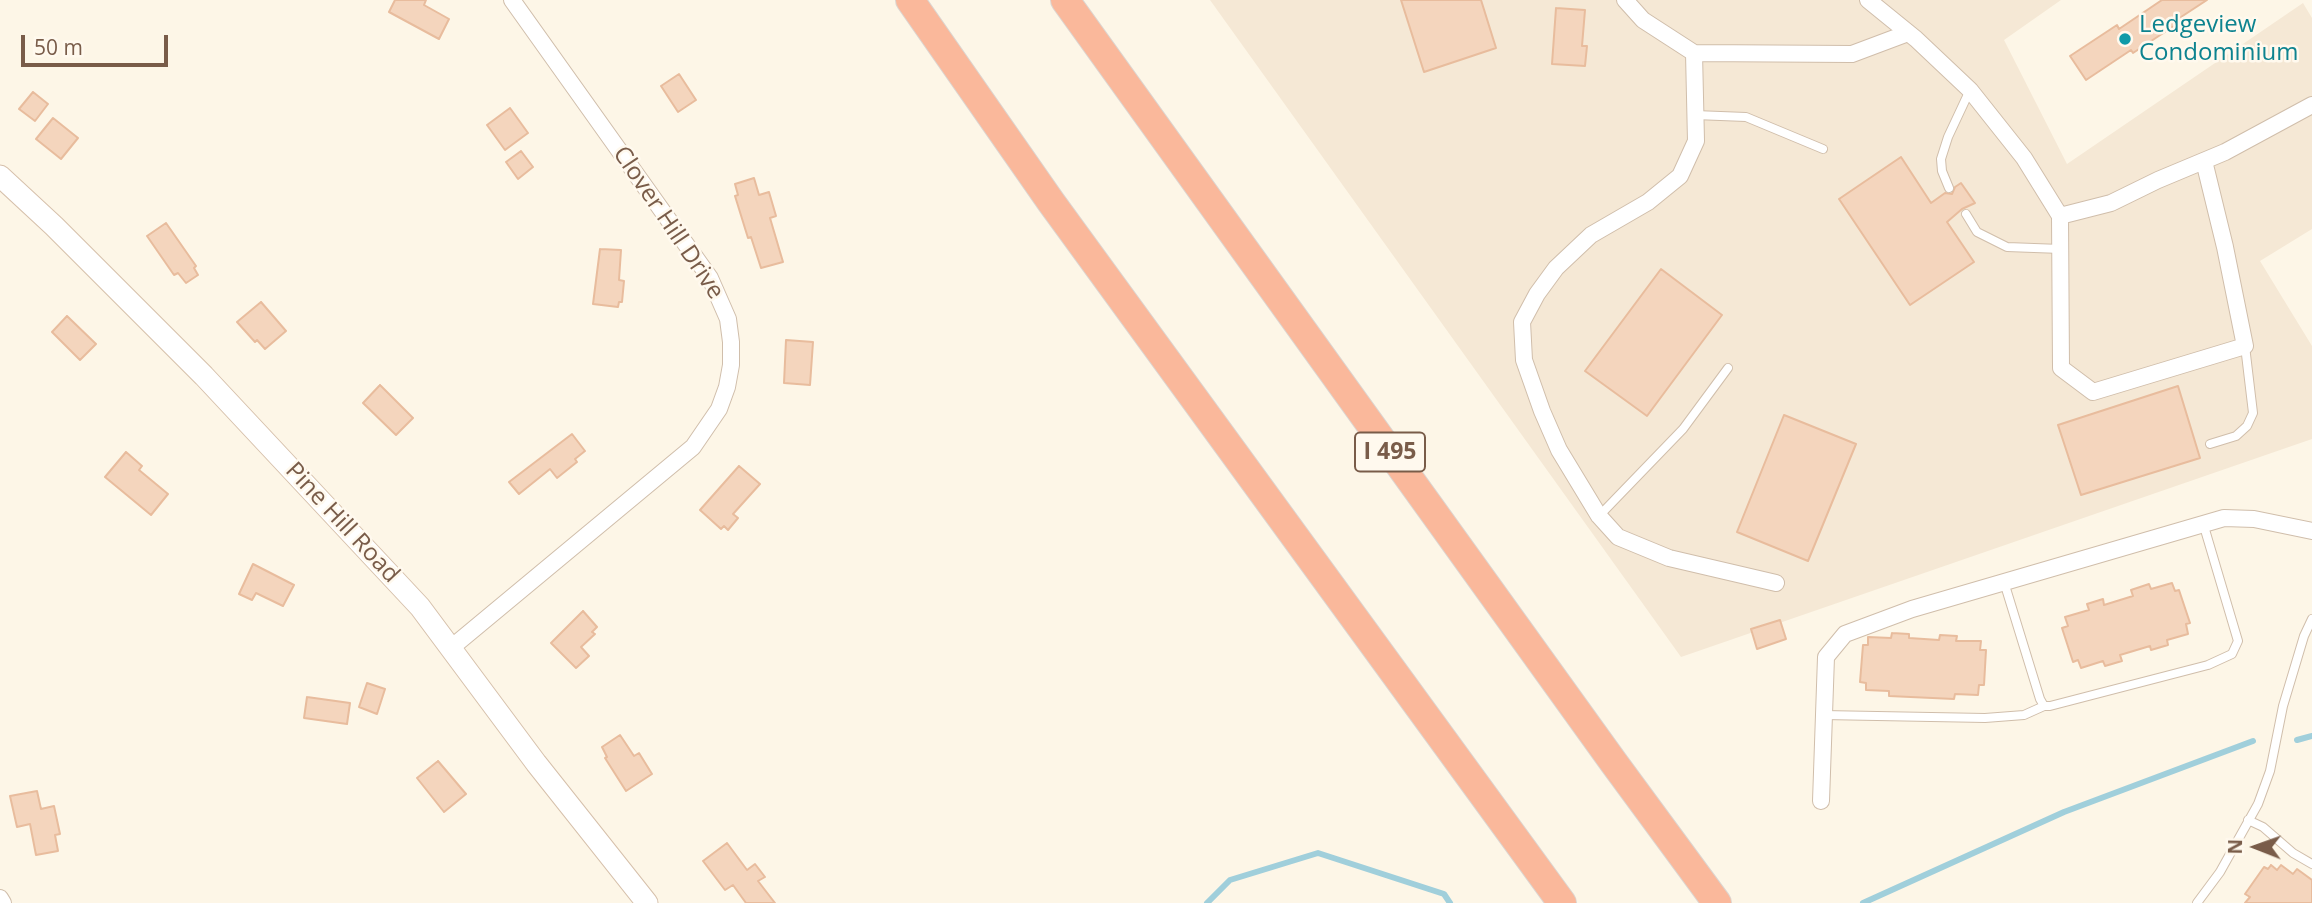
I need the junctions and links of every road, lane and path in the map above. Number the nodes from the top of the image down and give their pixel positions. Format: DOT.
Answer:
graph roads {
  1 [pos="512,0"];
  2 [pos="910,0"];
  3 [pos="1065,0"];
  4 [pos="1625,0"];
  5 [pos="1868,0"];
  6 [pos="1908,33"];
  7 [pos="1693,53"];
  8 [pos="1970,90"];
  9 [pos="2312,105"];
  10 [pos="1695,115"];
  11 [pos="1822,149"];
  12 [pos="2204,161"];
  13 [pos="0,176"];
  14 [pos="1949,188"];
  15 [pos="1966,214"];
  16 [pos="2060,216"];
  17 [pos="2061,248"];
  18 [pos="2245,346"];
  19 [pos="1728,368"];
  20 [pos="2210,443"];
  21 [pos="1599,516"];
  22 [pos="2203,523"];
  23 [pos="2312,531"];
  24 [pos="2004,582"];
  25 [pos="1776,583"];
  26 [pos="2312,619"];
  27 [pos="451,648"];
  28 [pos="2044,706"];
  29 [pos="1824,715"];
  30 [pos="1821,801"];
  31 [pos="2248,820"];
  32 [pos="2312,864"];
  33 [pos="0,898"];
  34 [pos="3,903"];
  35 [pos="647,903"];
  36 [pos="1562,903"];
  37 [pos="1717,903"];
  38 [pos="2197,903"];
  1 -- 27 [label="street, Clover Hill Drive"];
  2 -- 36 [label="highway"];
  3 -- 37 [label="highway, I 495"];
  4 -- 7 [label="street"];
  5 -- 6 [label="street"];
  6 -- 7 [label="street"];
  6 -- 8 [label="street"];
  7 -- 10 [label="street"];
  8 -- 14 [label="lane"];
  8 -- 16 [label="street"];
  9 -- 12 [label="street"];
  10 -- 11 [label="lane"];
  10 -- 21 [label="street"];
  12 -- 16 [label="street"];
  12 -- 18 [label="street"];
  13 -- 27 [label="street, Pine Hill Road"];
  15 -- 17 [label="lane"];
  16 -- 17 [label="street"];
  17 -- 18 [label="street"];
  18 -- 20 [label="lane"];
  19 -- 21 [label="lane"];
  21 -- 25 [label="street"];
  22 -- 23 [label="street"];
  22 -- 24 [label="street"];
  22 -- 28 [label="lane"];
  24 -- 28 [label="lane"];
  24 -- 29 [label="street"];
  26 -- 31 [label="lane"];
  27 -- 35 [label="street, Pine Hill Road"];
  28 -- 29 [label="lane"];
  29 -- 30 [label="street"];
  31 -- 32 [label="lane"];
  31 -- 38 [label="lane"];
  33 -- 34 [label="street"];
}
